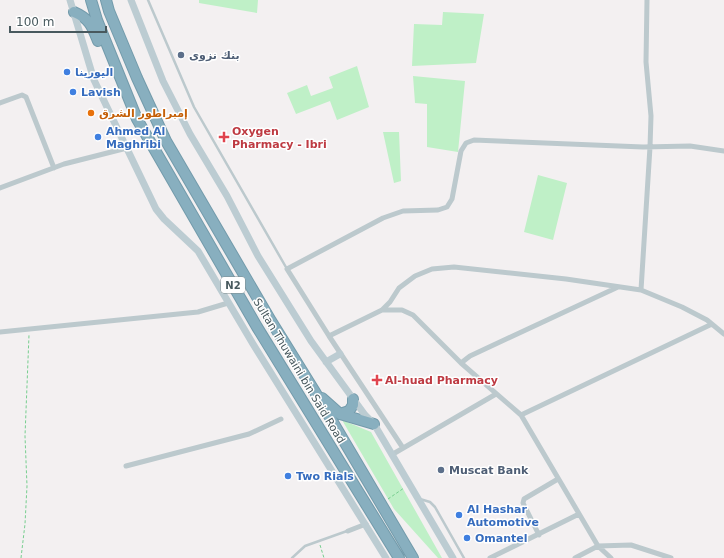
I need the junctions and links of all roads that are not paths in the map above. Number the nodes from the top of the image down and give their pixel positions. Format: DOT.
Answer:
graph roads {
  1 [pos="70,0"];
  2 [pos="91,0"];
  3 [pos="106,0"];
  4 [pos="131,0"];
  5 [pos="148,0"];
  6 [pos="647,0"];
  7 [pos="74,12"];
  8 [pos="0,103"];
  9 [pos="136,119"];
  10 [pos="650,147"];
  11 [pos="127,148"];
  12 [pos="724,151"];
  13 [pos="54,168"];
  14 [pos="0,188"];
  15 [pos="287,269"];
  16 [pos="619,287"];
  17 [pos="641,290"];
  18 [pos="228,303"];
  19 [pos="382,310"];
  20 [pos="712,324"];
  21 [pos="0,332"];
  22 [pos="724,334"];
  23 [pos="329,336"];
  24 [pos="340,354"];
  25 [pos="326,362"];
  26 [pos="461,363"];
  27 [pos="315,392"];
  28 [pos="496,394"];
  29 [pos="354,399"];
  30 [pos="340,414"];
  31 [pos="521,415"];
  32 [pos="281,419"];
  33 [pos="374,424"];
  34 [pos="403,448"];
  35 [pos="393,454"];
  36 [pos="126,466"];
  37 [pos="558,479"];
  38 [pos="418,499"];
  39 [pos="579,514"];
  40 [pos="366,524"];
  41 [pos="348,531"];
  42 [pos="539,535"];
  43 [pos="598,546"];
  44 [pos="292,558"];
  45 [pos="386,558"];
  46 [pos="399,558"];
  47 [pos="414,558"];
  48 [pos="452,558"];
  49 [pos="464,558"];
  50 [pos="490,558"];
  51 [pos="575,558"];
  52 [pos="611,558"];
  53 [pos="670,558"];
  1 -- 7 [label="street"];
  2 -- 9 [label="highway, Sultan Thuwaini bin Said Road / N2"];
  3 -- 27 [label="highway, Sultan Thuwaini bin Said Road / N2"];
  4 -- 25 [label="street"];
  5 -- 15 [label="lane"];
  6 -- 10 [label="street"];
  7 -- 9 [label="highway"];
  7 -- 11 [label="street"];
  8 -- 13 [label="street"];
  9 -- 46 [label="highway, Sultan Thuwaini bin Said Road / N2"];
  10 -- 12 [label="street"];
  10 -- 15 [label="street"];
  10 -- 17 [label="street"];
  11 -- 13 [label="street"];
  11 -- 18 [label="street"];
  13 -- 14 [label="street"];
  15 -- 23 [label="street"];
  16 -- 17 [label="street"];
  16 -- 19 [label="street"];
  16 -- 26 [label="street"];
  17 -- 20 [label="street"];
  18 -- 21 [label="street"];
  18 -- 40 [label="street"];
  19 -- 23 [label="street"];
  19 -- 26 [label="street"];
  20 -- 22 [label="street"];
  20 -- 31 [label="street"];
  23 -- 24 [label="street"];
  24 -- 25 [label="street"];
  24 -- 34 [label="street"];
  25 -- 29 [label="street"];
  26 -- 28 [label="street"];
  27 -- 30 [label="highway"];
  27 -- 47 [label="highway, Sultan Thuwaini bin Said Road / N2"];
  28 -- 31 [label="street"];
  28 -- 34 [label="street"];
  29 -- 30 [label="highway"];
  29 -- 33 [label="street"];
  30 -- 33 [label="highway"];
  31 -- 37 [label="street"];
  32 -- 36 [label="street"];
  33 -- 35 [label="street"];
  34 -- 35 [label="street"];
  35 -- 38 [label="street"];
  37 -- 39 [label="street"];
  37 -- 42 [label="street"];
  38 -- 48 [label="street"];
  38 -- 49 [label="lane"];
  39 -- 42 [label="street"];
  39 -- 43 [label="street"];
  40 -- 41 [label="street"];
  40 -- 45 [label="street"];
  41 -- 44 [label="lane"];
  42 -- 50 [label="street"];
  43 -- 51 [label="street"];
  43 -- 52 [label="street"];
  43 -- 53 [label="street"];
}
